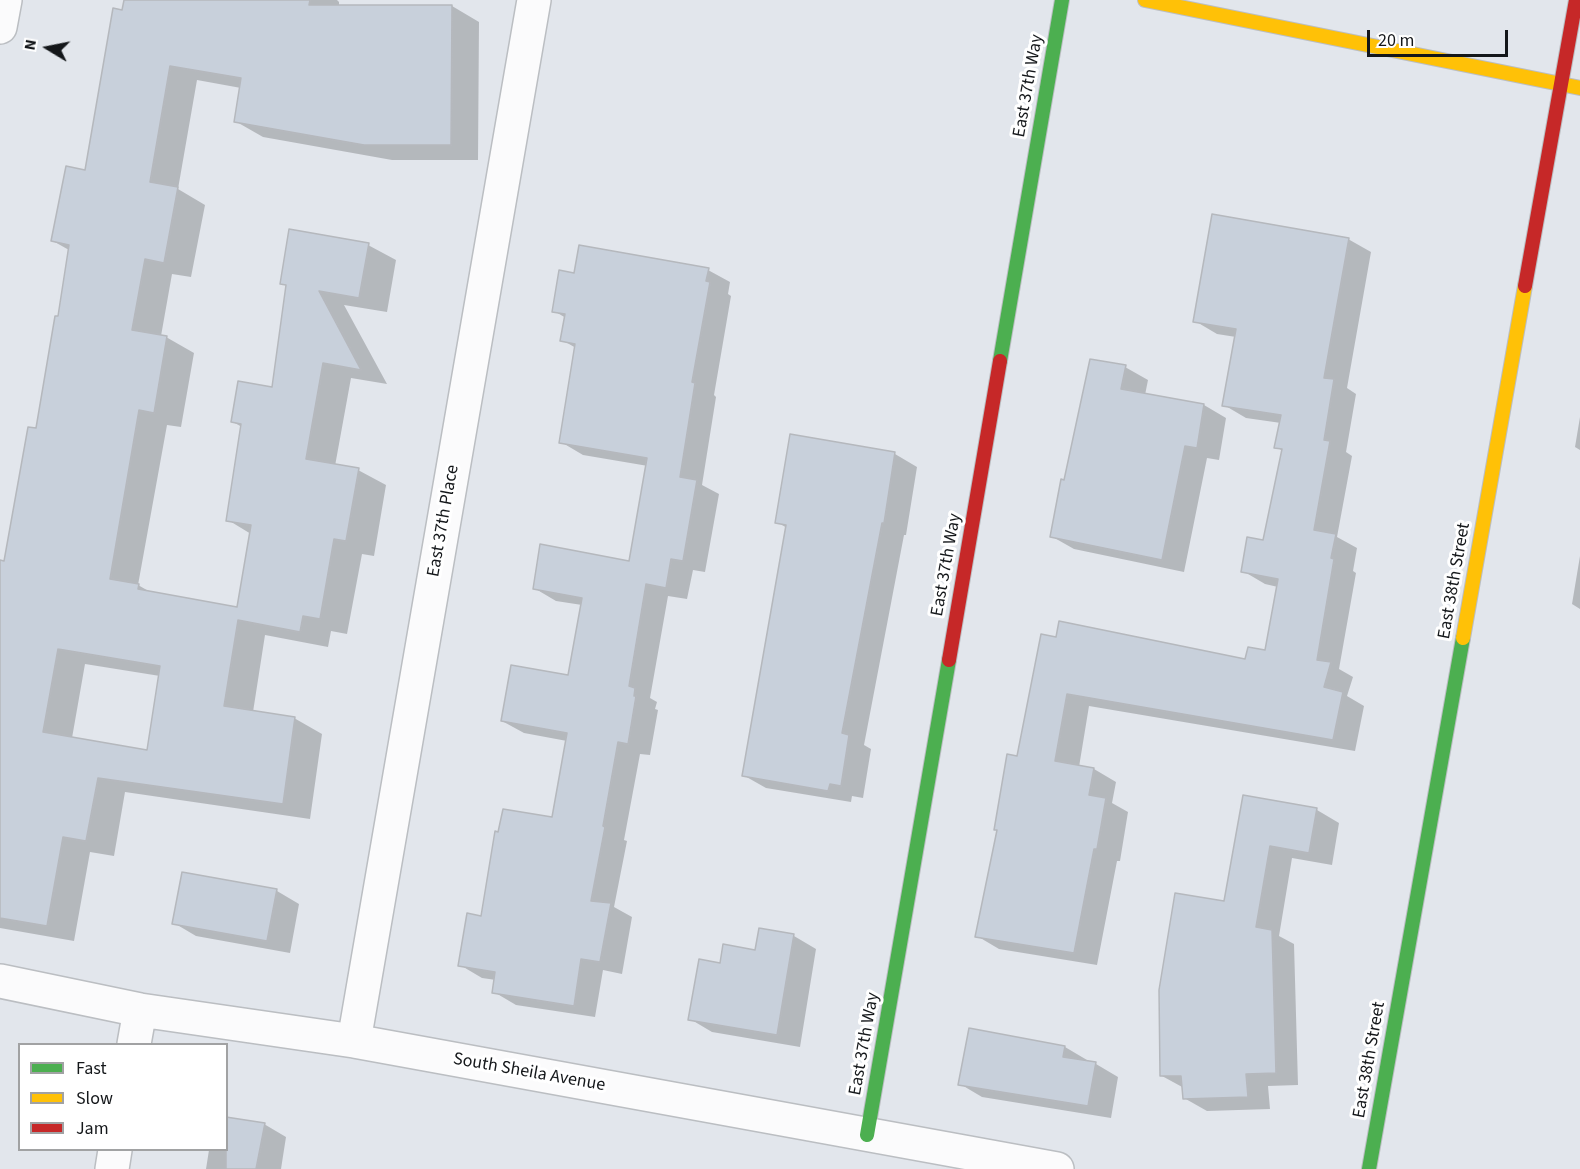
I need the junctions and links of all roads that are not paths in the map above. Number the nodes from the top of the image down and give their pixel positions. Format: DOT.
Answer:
graph roads {
  1 [pos="5,0"];
  2 [pos="534,0"];
  3 [pos="1062,0"];
  4 [pos="1145,0"];
  5 [pos="1576,0"];
  6 [pos="0,27"];
  7 [pos="1561,84"];
  8 [pos="1580,88"];
  9 [pos="0,981"];
  10 [pos="140,1010"];
  11 [pos="354,1041"];
  12 [pos="134,1043"];
  13 [pos="867,1135"];
  14 [pos="115,1151"];
  15 [pos="112,1169"];
  16 [pos="1057,1169"];
  17 [pos="1369,1169"];
  1 -- 6 [label="street"];
  2 -- 11 [label="street, East 37th Place"];
  3 -- 13 [label="street, East 37th Way"];
  4 -- 7 [label="street"];
  5 -- 7 [label="street, East 38th Street"];
  7 -- 8 [label="street"];
  7 -- 17 [label="street, East 38th Street"];
  9 -- 10 [label="street, South Sheila Avenue"];
  10 -- 11 [label="street, South Sheila Avenue"];
  10 -- 12 [label="street"];
  11 -- 13 [label="street, South Sheila Avenue"];
  13 -- 16 [label="street, South Sheila Avenue"];
  14 -- 15 [label="street"];
}
